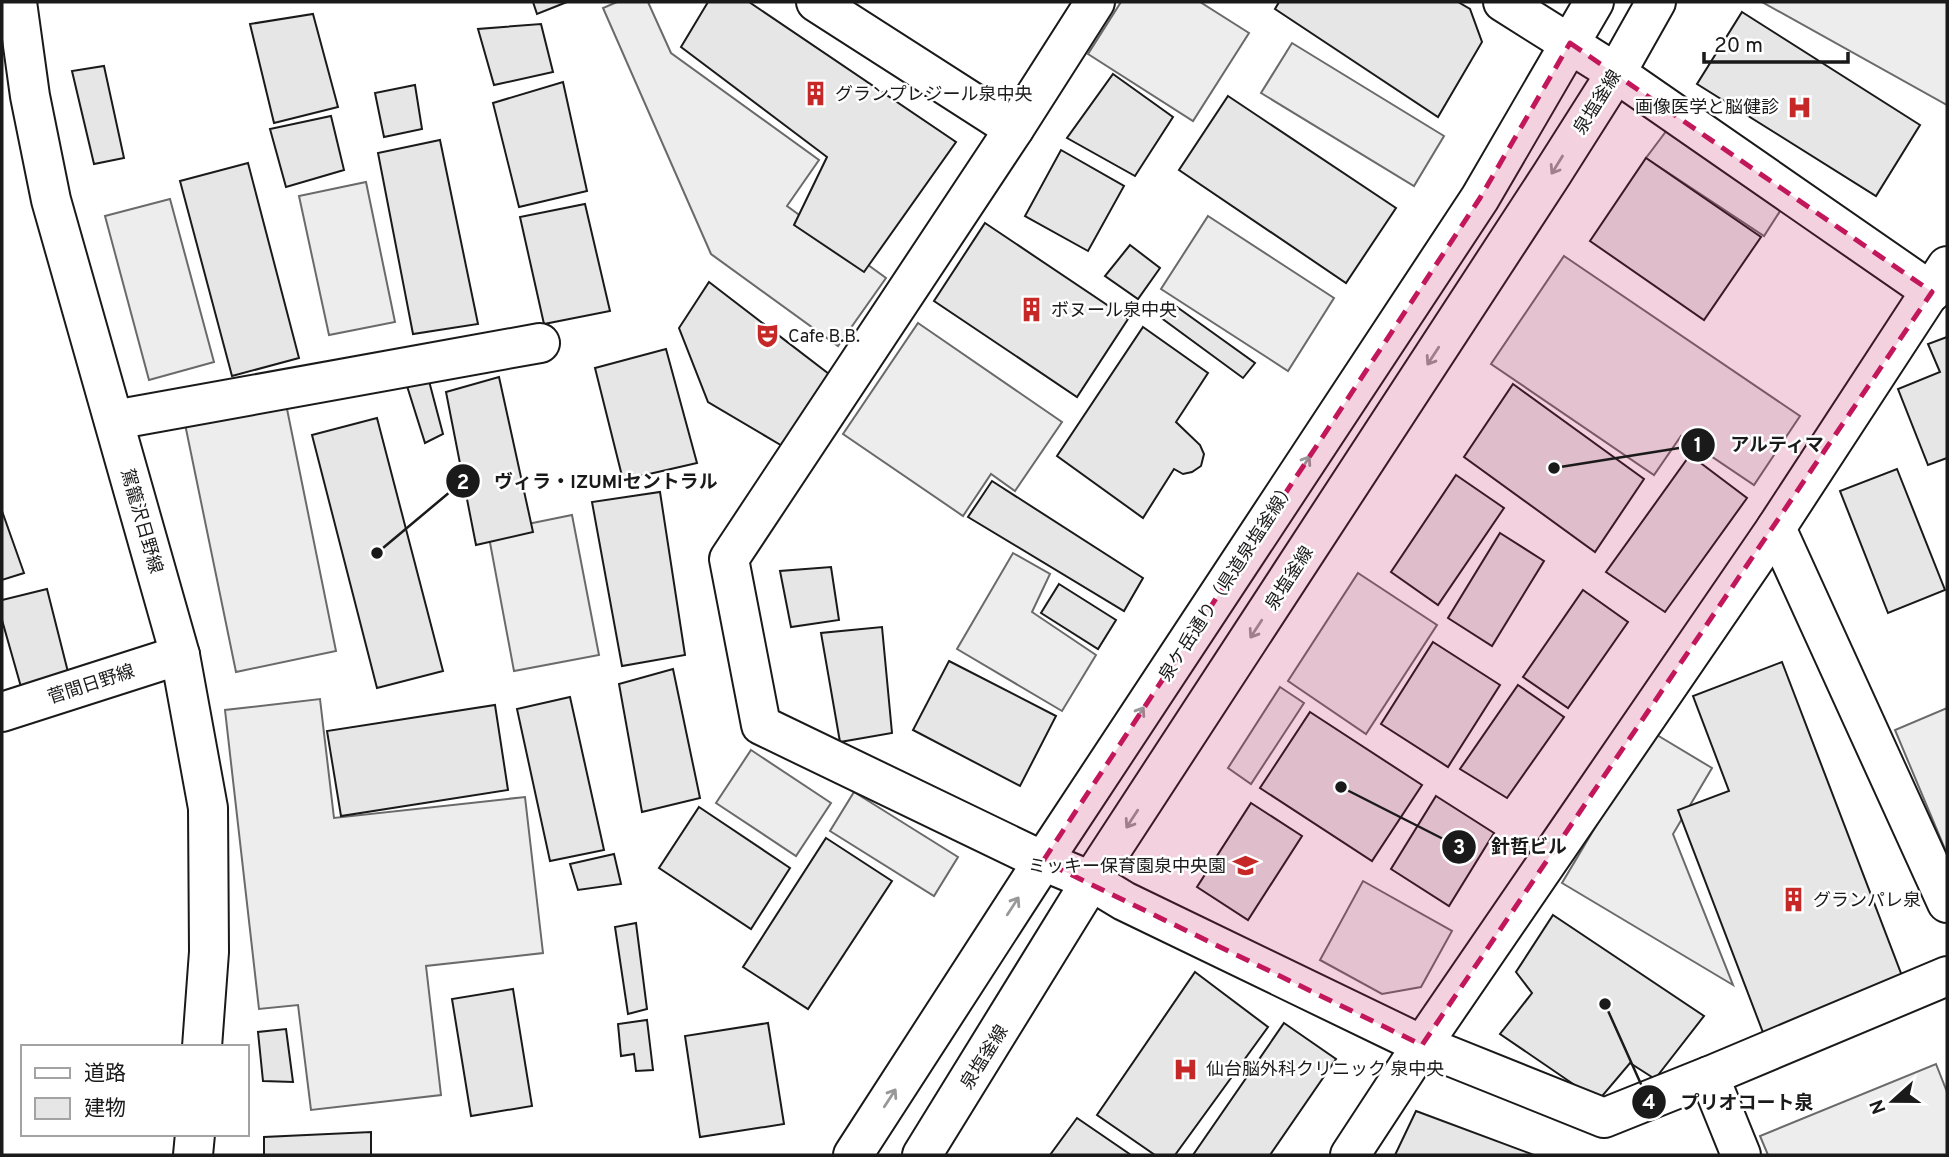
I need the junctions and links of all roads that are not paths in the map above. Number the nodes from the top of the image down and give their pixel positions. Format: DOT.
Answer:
graph roads {
  1 [pos="17,2"];
  2 [pos="816,2"];
  3 [pos="1095,2"];
  4 [pos="1503,2"];
  5 [pos="1594,2"];
  6 [pos="1656,2"];
  7 [pos="1570,43"];
  8 [pos="1616,73"];
  9 [pos="1014,129"];
  10 [pos="1939,279"];
  11 [pos="540,343"];
  12 [pos="114,420"];
  13 [pos="1776,528"];
  14 [pos="180,655"];
  15 [pos="2,712"];
  16 [pos="1042,861"];
  17 [pos="1091,881"];
  18 [pos="1947,903"];
  19 [pos="1947,976"];
  20 [pos="202,1045"];
  21 [pos="1422,1045"];
  22 [pos="1709,1076"];
  23 [pos="195,1136"];
  24 [pos="193,1155"];
  25 [pos="853,1155"];
  26 [pos="922,1155"];
  27 [pos="1350,1155"];
  28 [pos="1741,1155"];
  1 -- 12 [label="street, 駕籠沢日野線"];
  2 -- 9 [label="street"];
  3 -- 9 [label="street"];
  4 -- 7 [label="street"];
  5 -- 7 [label="street, 泉ケ岳通り（県道泉塩釜線）"];
  6 -- 8 [label="street, 泉塩釜線"];
  7 -- 8 [label="street"];
  16 -- 7 [label="street, 泉ケ岳通り（県道泉塩釜線）, one-way"];
  8 -- 10 [label="street"];
  8 -- 17 [label="street, 泉塩釜線, one-way"];
  9 -- 16 [label="street"];
  10 -- 13 [label="street"];
  11 -- 12 [label="street"];
  12 -- 14 [label="street, 駕籠沢日野線"];
  13 -- 18 [label="street"];
  13 -- 21 [label="street"];
  14 -- 15 [label="street, 菅間日野線"];
  14 -- 20 [label="street, 駕籠沢日野線"];
  16 -- 17 [label="street"];
  25 -- 16 [label="street, 泉ケ岳通り（県道泉塩釜線）, one-way"];
  17 -- 21 [label="street"];
  17 -- 26 [label="street, 泉塩釜線"];
  19 -- 22 [label="street"];
  21 -- 22 [label="street"];
  21 -- 27 [label="street"];
  22 -- 28 [label="street"];
  23 -- 24 [label="street"];
}
